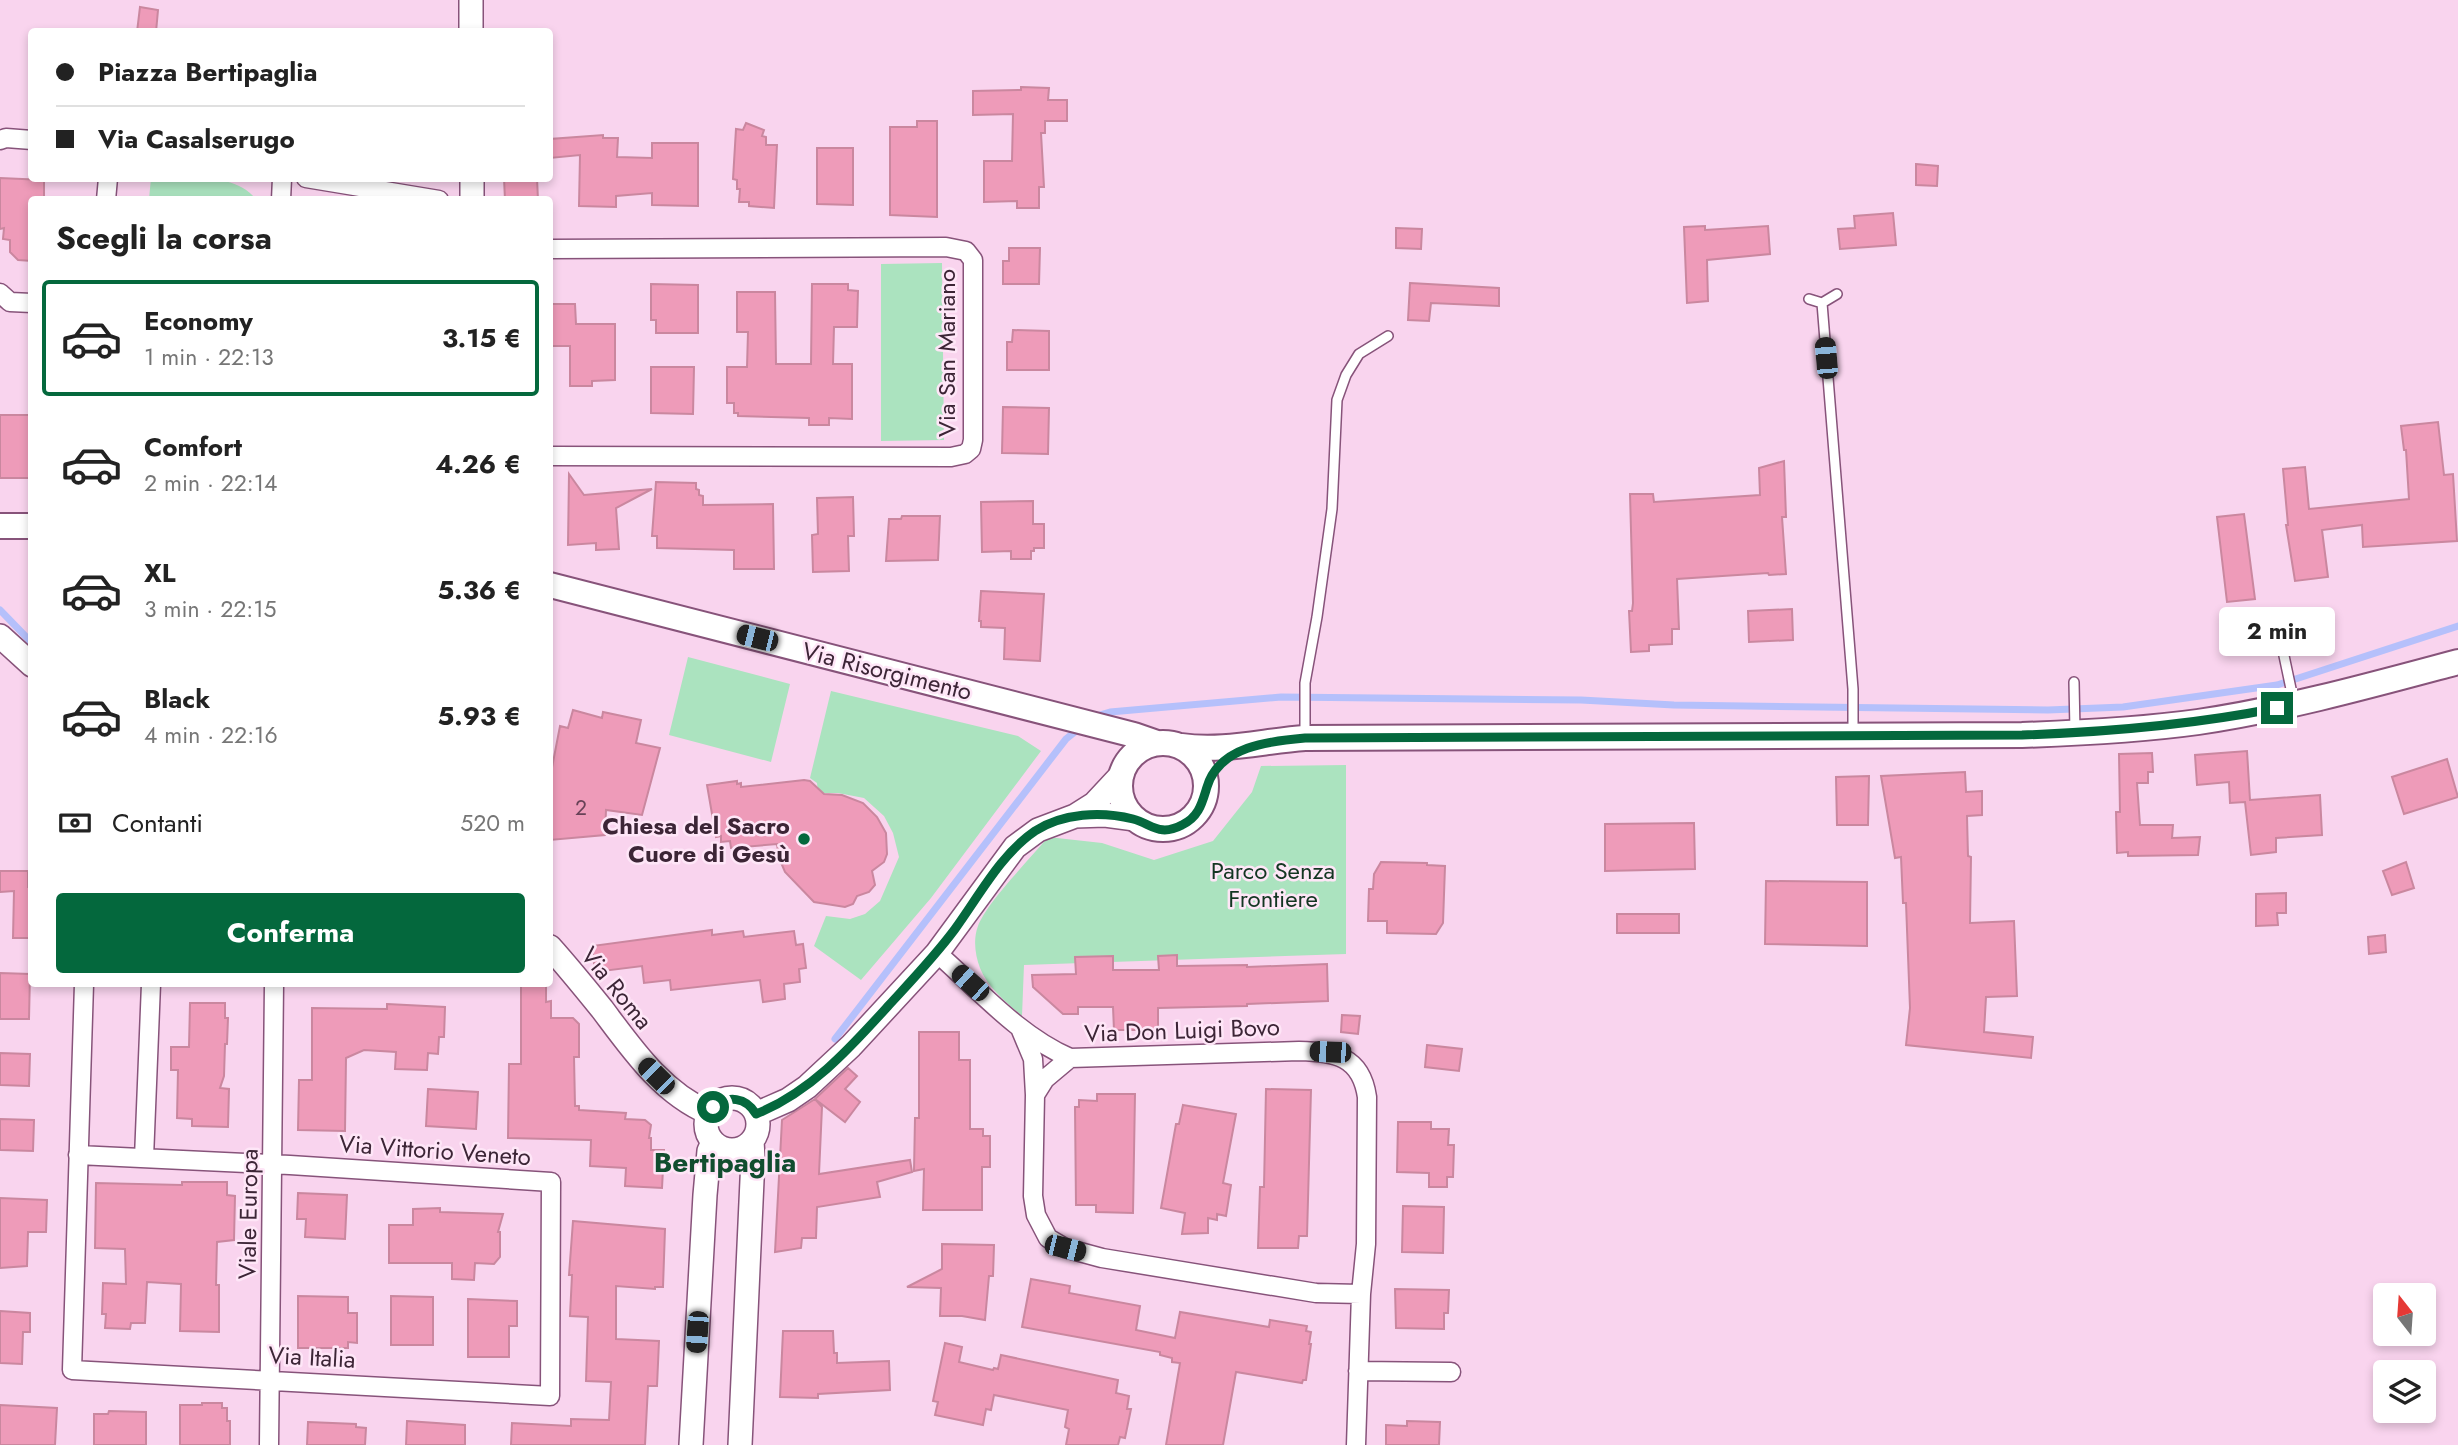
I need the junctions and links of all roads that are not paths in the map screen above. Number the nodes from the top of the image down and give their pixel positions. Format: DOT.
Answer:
graph roads {
  1 [pos="471,0"];
  2 [pos="471,28"];
  3 [pos="0,140"];
  4 [pos="28,140"];
  5 [pos="330,182"];
  6 [pos="415,196"];
  7 [pos="553,249"];
  8 [pos="0,293"];
  9 [pos="1837,294"];
  10 [pos="1809,299"];
  11 [pos="28,303"];
  12 [pos="1822,303"];
  13 [pos="1388,336"];
  14 [pos="553,456"];
  15 [pos="0,526"];
  16 [pos="28,526"];
  17 [pos="553,586"];
  18 [pos="0,636"];
  19 [pos="2283,651"];
  20 [pos="28,661"];
  21 [pos="2458,662"];
  22 [pos="2074,682"];
  23 [pos="2293,698"];
  24 [pos="2075,724"];
  25 [pos="1100,727"];
  26 [pos="1853,728"];
  27 [pos="1305,738"];
  28 [pos="1169,745"];
  29 [pos="1249,745"];
  30 [pos="1123,771"];
  31 [pos="1207,786"];
  32 [pos="1075,816"];
  33 [pos="1135,819"];
  34 [pos="553,950"];
  35 [pos="937,953"];
  36 [pos="84,987"];
  37 [pos="150,987"];
  38 [pos="274,987"];
  39 [pos="1020,1028"];
  40 [pos="1070,1058"];
  41 [pos="1035,1095"];
  42 [pos="709,1113"];
  43 [pos="756,1114"];
  44 [pos="752,1141"];
  45 [pos="713,1142"];
  46 [pos="78,1155"];
  47 [pos="144,1158"];
  48 [pos="273,1165"];
  49 [pos="1360,1294"];
  50 [pos="1357,1371"];
  51 [pos="1451,1372"];
  52 [pos="270,1379"];
  53 [pos="550,1396"];
  54 [pos="269,1445"];
  55 [pos="691,1445"];
  56 [pos="740,1445"];
  57 [pos="1356,1445"];
  1 -- 2 [label="street"];
  3 -- 4 [label="street"];
  5 -- 6 [label="street"];
  7 -- 14 [label="street, Via San Mariano"];
  8 -- 11 [label="street"];
  9 -- 12 [label="lane"];
  10 -- 12 [label="lane"];
  12 -- 26 [label="lane"];
  13 -- 27 [label="lane"];
  15 -- 16 [label="main road"];
  17 -- 25 [label="main road, Via Risorgimento"];
  18 -- 20 [label="street"];
  19 -- 23 [label="lane"];
  21 -- 23 [label="main road, Via Risorgimento"];
  22 -- 24 [label="lane"];
  23 -- 24 [label="main road, Via Risorgimento"];
  24 -- 26 [label="main road, Via Risorgimento"];
  25 -- 28 [label="main road, Via Risorgimento"];
  25 -- 30 [label="main road"];
  26 -- 27 [label="main road, Via Risorgimento"];
  27 -- 29 [label="main road, Via Risorgimento"];
  28 -- 29 [label="main road, Via Risorgimento"];
  28 -- 30 [label="main road"];
  28 -- 31 [label="main road"];
  29 -- 31 [label="main road"];
  30 -- 32 [label="street"];
  30 -- 33 [label="main road"];
  31 -- 33 [label="main road"];
  32 -- 33 [label="street"];
  32 -- 35 [label="street"];
  34 -- 42 [label="street, Via Roma"];
  35 -- 39 [label="street, Via Don Luigi Bovo"];
  35 -- 43 [label="street"];
  36 -- 46 [label="street"];
  37 -- 47 [label="street"];
  38 -- 48 [label="street, Viale Europa"];
  39 -- 40 [label="street, Via Don Luigi Bovo"];
  39 -- 41 [label="street, Via Don Luigi Bovo"];
  40 -- 41 [label="street, Via Don Luigi Bovo"];
  40 -- 49 [label="street, Via Don Luigi Bovo"];
  41 -- 49 [label="street, Via Don Luigi Bovo"];
  42 -- 43 [label="street"];
  42 -- 45 [label="street"];
  43 -- 44 [label="street"];
  44 -- 45 [label="street"];
  44 -- 56 [label="street"];
  45 -- 55 [label="street"];
  46 -- 47 [label="street, Via Vittorio Veneto"];
  46 -- 52 [label="street, Via Italia"];
  47 -- 48 [label="street, Via Vittorio Veneto"];
  48 -- 52 [label="street, Viale Europa"];
  48 -- 53 [label="street, Via Vittorio Veneto"];
  49 -- 50 [label="street, Via Don Luigi Bovo"];
  50 -- 51 [label="street"];
  50 -- 57 [label="street, Via Don Luigi Bovo"];
  52 -- 53 [label="street, Via Italia"];
  52 -- 54 [label="street, Viale Europa"];
}
